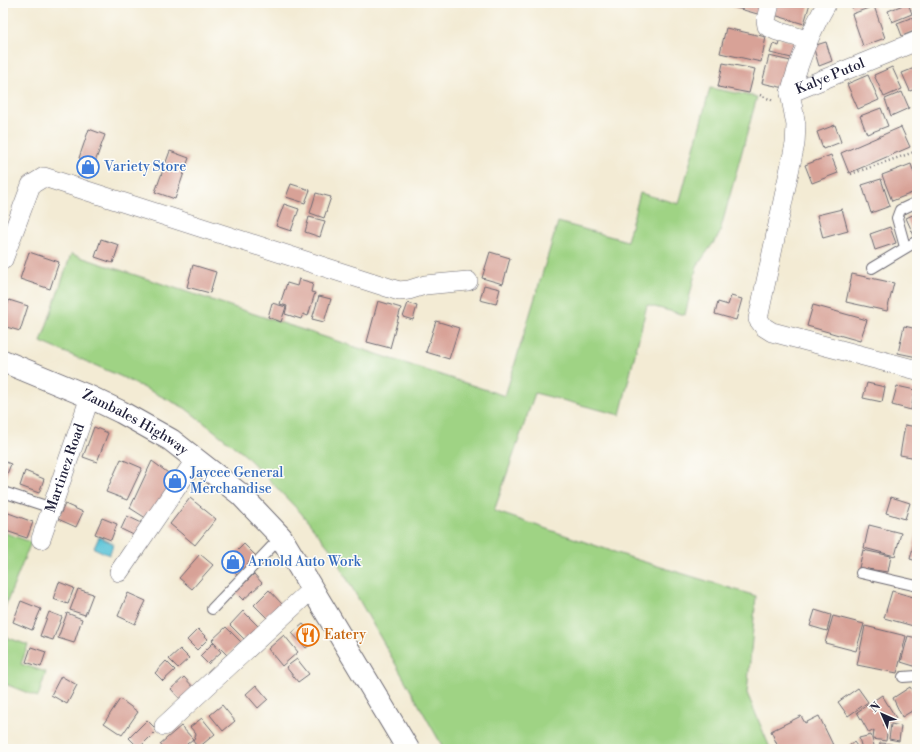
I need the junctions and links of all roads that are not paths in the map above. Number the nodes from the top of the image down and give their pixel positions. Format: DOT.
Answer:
graph roads {
  1 [pos="770,3"];
  2 [pos="827,3"];
  3 [pos="807,40"];
  4 [pos="917,41"];
  5 [pos="790,93"];
  6 [pos="917,202"];
  7 [pos="917,241"];
  8 [pos="905,246"];
  9 [pos="3,260"];
  10 [pos="872,268"];
  11 [pos="468,281"];
  12 [pos="3,362"];
  13 [pos="917,370"];
  14 [pos="90,397"];
  15 [pos="196,459"];
  16 [pos="3,492"];
  17 [pos="52,508"];
  18 [pos="281,537"];
  19 [pos="41,539"];
  20 [pos="119,572"];
  21 [pos="861,574"];
  22 [pos="917,586"];
  23 [pos="312,589"];
  24 [pos="212,609"];
  25 [pos="917,676"];
  26 [pos="903,677"];
  27 [pos="164,726"];
  28 [pos="408,749"];
  1 -- 3 [label="street"];
  2 -- 3 [label="street, Kalye Putol"];
  3 -- 5 [label="street, Kalye Putol"];
  4 -- 5 [label="street, Kalye Putol"];
  5 -- 13 [label="street"];
  6 -- 8 [label="lane"];
  7 -- 8 [label="lane"];
  8 -- 10 [label="lane"];
  9 -- 11 [label="street"];
  12 -- 14 [label="main road, Zambales Highway"];
  14 -- 15 [label="main road, Zambales Highway"];
  14 -- 17 [label="street, Martinez Road"];
  15 -- 18 [label="main road, Zambales Highway"];
  15 -- 20 [label="street"];
  16 -- 17 [label="lane"];
  17 -- 19 [label="street, Martinez Road"];
  18 -- 23 [label="main road, Zambales Highway"];
  18 -- 24 [label="lane"];
  21 -- 22 [label="lane"];
  23 -- 27 [label="street"];
  23 -- 28 [label="main road, Zambales Highway"];
  25 -- 26 [label="lane"];
}
